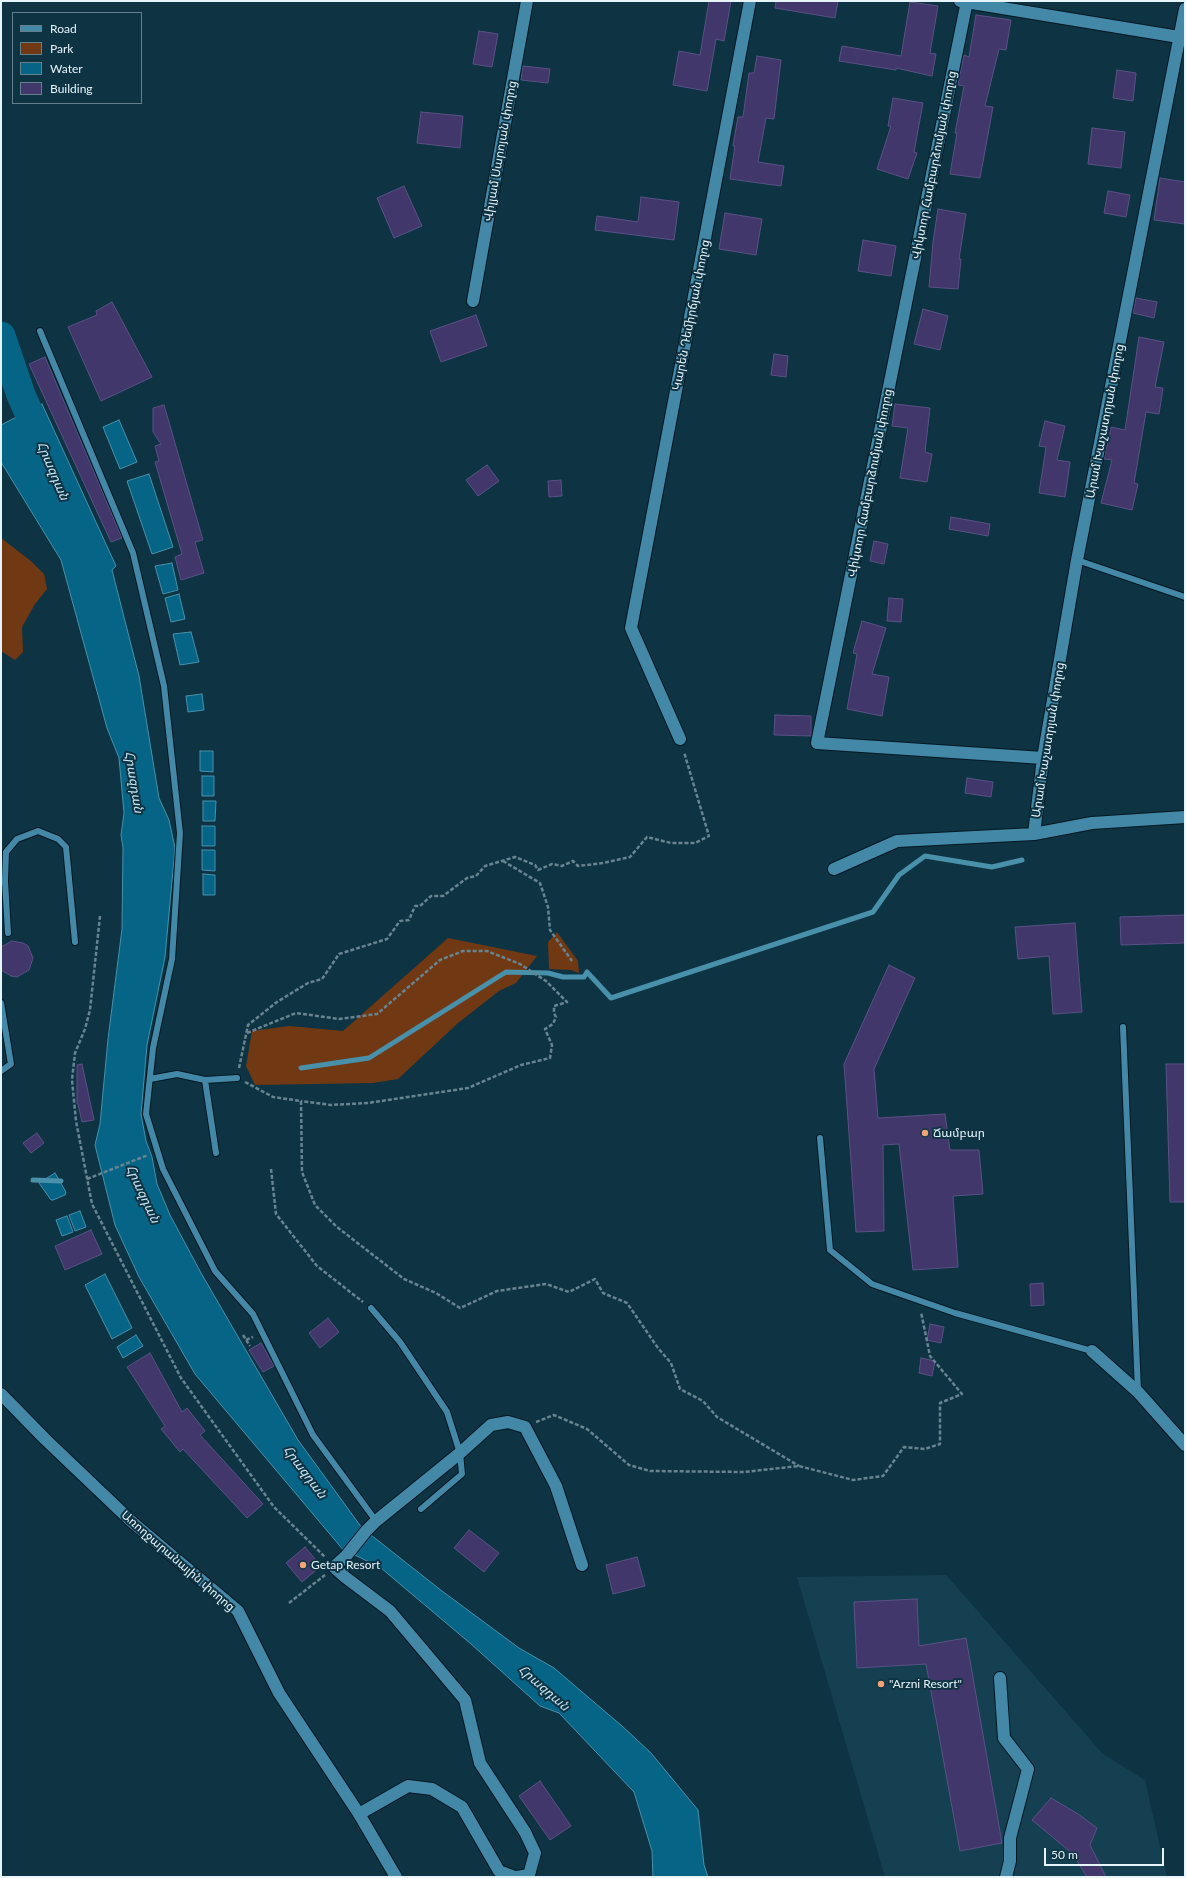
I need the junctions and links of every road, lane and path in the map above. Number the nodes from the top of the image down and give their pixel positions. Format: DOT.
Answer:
graph roads {
  1 [pos="527,1"];
  2 [pos="750,1"];
  3 [pos="964,1"];
  4 [pos="1185,9"];
  5 [pos="1182,37"];
  6 [pos="473,301"];
  7 [pos="40,331"];
  8 [pos="1077,560"];
  9 [pos="1185,597"];
  10 [pos="680,739"];
  11 [pos="1043,758"];
  12 [pos="1185,817"];
  13 [pos="1034,834"];
  14 [pos="502,861"];
  15 [pos="834,869"];
  16 [pos="3,881"];
  17 [pos="100,916"];
  18 [pos="8,933"];
  19 [pos="75,942"];
  20 [pos="572,961"];
  21 [pos="1,1003"];
  22 [pos="1123,1027"];
  23 [pos="247,1033"];
  24 [pos="1,1071"];
  25 [pos="237,1078"];
  26 [pos="150,1079"];
  27 [pos="205,1080"];
  28 [pos="301,1101"];
  29 [pos="820,1138"];
  30 [pos="216,1153"];
  31 [pos="149,1155"];
  32 [pos="271,1169"];
  33 [pos="87,1179"];
  34 [pos="918,1300"];
  35 [pos="371,1308"];
  36 [pos="243,1335"];
  37 [pos="250,1346"];
  38 [pos="1092,1351"];
  39 [pos="1138,1392"];
  40 [pos="1,1394"];
  41 [pos="525,1427"];
  42 [pos="1185,1445"];
  43 [pos="460,1453"];
  44 [pos="799,1466"];
  45 [pos="421,1509"];
  46 [pos="376,1521"];
  47 [pos="332,1564"];
  48 [pos="582,1565"];
  49 [pos="289,1603"];
  50 [pos="1000,1678"];
  51 [pos="359,1814"];
  52 [pos="396,1877"];
  53 [pos="516,1877"];
  54 [pos="1006,1877"];
  1 -- 6 [label="street, Վիլյամ Սարոյան փողոց"];
  2 -- 10 [label="street, Կարեն Դեմիրճյան փողոց"];
  3 -- 5 [label="street"];
  3 -- 11 [label="street, Վիկտոր Համբարձումյան փողոց"];
  4 -- 5 [label="street, Արամ Խաչատրյան փողոց"];
  5 -- 8 [label="street, Արամ Խաչատրյան փողոց"];
  7 -- 26 [label="lane"];
  8 -- 9 [label="lane"];
  8 -- 11 [label="street, Արամ Խաչատրյան փողոց"];
  10 -- 14 [label="path"];
  11 -- 13 [label="street, Արամ Խաչատրյան փողոց"];
  12 -- 13 [label="street"];
  13 -- 15 [label="street"];
  14 -- 20 [label="path"];
  14 -- 23 [label="path"];
  16 -- 18 [label="lane"];
  16 -- 19 [label="lane"];
  17 -- 33 [label="path"];
  21 -- 24 [label="lane"];
  22 -- 39 [label="lane"];
  23 -- 25 [label="path"];
  23 -- 28 [label="path"];
  25 -- 27 [label="lane"];
  25 -- 28 [label="path"];
  26 -- 27 [label="lane"];
  26 -- 46 [label="lane"];
  27 -- 30 [label="lane"];
  28 -- 44 [label="path"];
  29 -- 34 [label="lane"];
  31 -- 33 [label="path"];
  32 -- 35 [label="path"];
  33 -- 47 [label="path"];
  34 -- 38 [label="lane"];
  34 -- 44 [label="path"];
  35 -- 43 [label="lane"];
  36 -- 37 [label="path"];
  38 -- 39 [label="street"];
  39 -- 42 [label="street"];
  40 -- 51 [label="street, Առողջարանային փողոց"];
  41 -- 43 [label="street"];
  41 -- 44 [label="path"];
  41 -- 48 [label="street"];
  43 -- 45 [label="lane"];
  43 -- 46 [label="street"];
  46 -- 47 [label="street"];
  47 -- 49 [label="path"];
  47 -- 53 [label="street"];
  50 -- 54 [label="street"];
  51 -- 52 [label="street, Առողջարանային փողոց"];
  51 -- 53 [label="street"];
}
